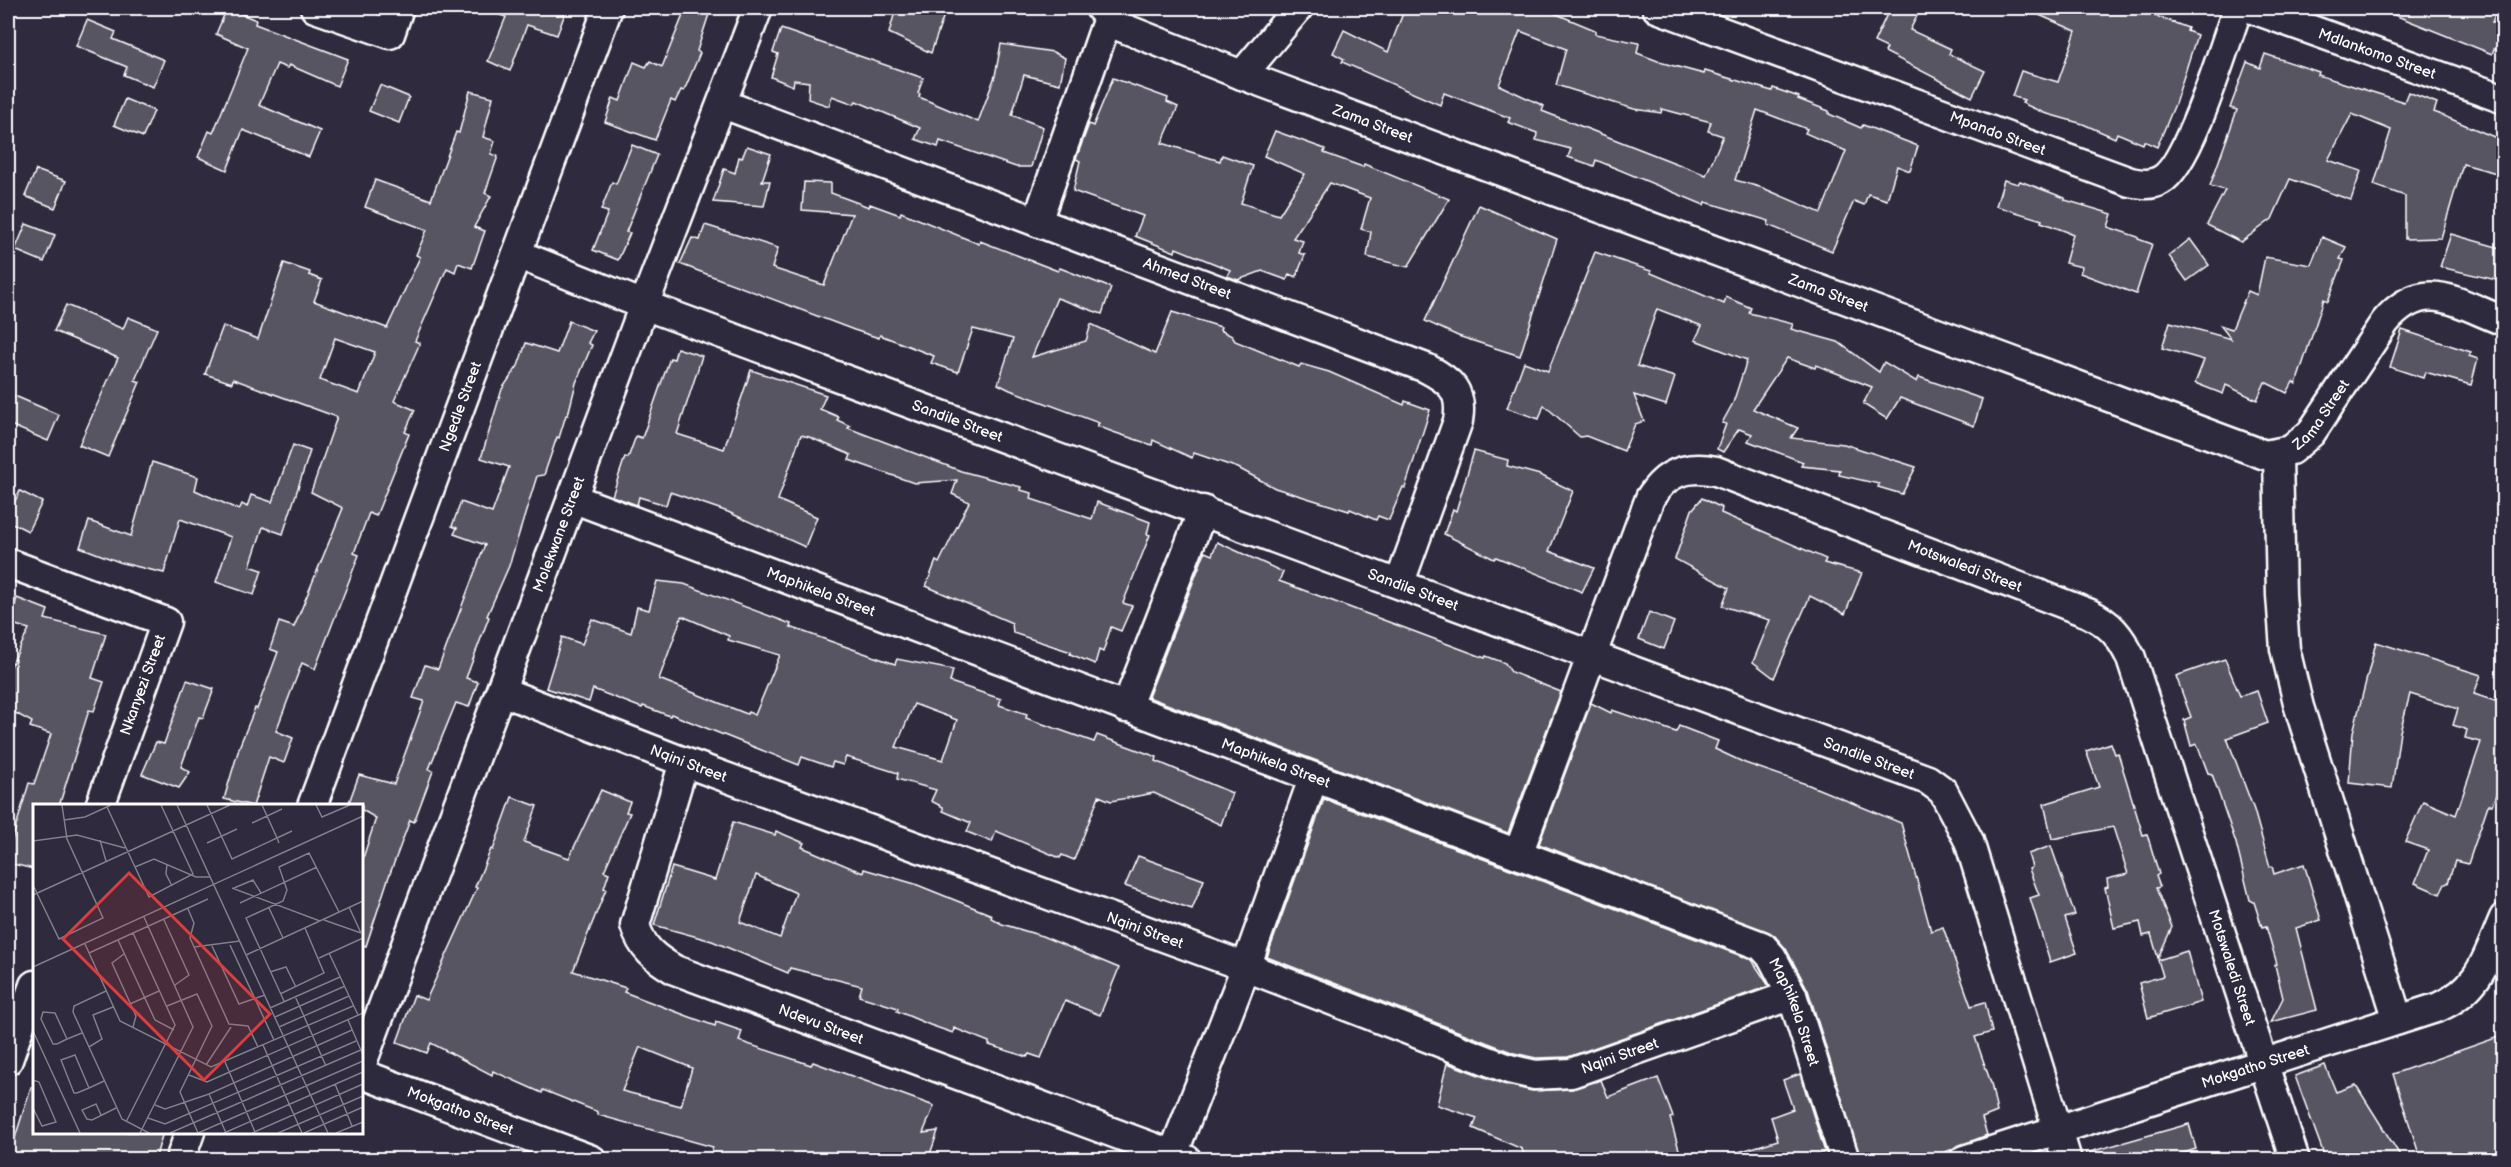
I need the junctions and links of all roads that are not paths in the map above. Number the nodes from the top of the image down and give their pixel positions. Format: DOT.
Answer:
graph roads {
  1 [pos="315,8"];
  2 [pos="399,8"];
  3 [pos="608,8"];
  4 [pos="758,8"];
  5 [pos="1298,8"];
  6 [pos="1657,8"];
  7 [pos="2238,8"];
  8 [pos="2250,8"];
  9 [pos="1104,13"];
  10 [pos="1242,75"];
  11 [pos="2504,99"];
  12 [pos="723,104"];
  13 [pos="1037,222"];
  14 [pos="517,254"];
  15 [pos="644,305"];
  16 [pos="2504,321"];
  17 [pos="2278,455"];
  18 [pos="572,498"];
  19 [pos="1203,510"];
  20 [pos="8,563"];
  21 [pos="1400,582"];
  22 [pos="1591,655"];
  23 [pos="501,691"];
  24 [pos="1126,708"];
  25 [pos="684,762"];
  26 [pos="1312,778"];
  27 [pos="101,804"];
  28 [pos="313,804"];
  29 [pos="1518,854"];
  30 [pos="2504,918"];
  31 [pos="1246,967"];
  32 [pos="33,988"];
  33 [pos="1792,995"];
  34 [pos="2398,1020"];
  35 [pos="8,1060"];
  36 [pos="363,1060"];
  37 [pos="2263,1063"];
  38 [pos="363,1074"];
  39 [pos="2057,1130"];
  40 [pos="189,1134"];
  41 [pos="1180,1157"];
  42 [pos="180,1160"];
  43 [pos="592,1160"];
  44 [pos="1845,1160"];
  45 [pos="1964,1160"];
  46 [pos="2067,1160"];
  47 [pos="2295,1160"];
  1 -- 2 [label="street"];
  3 -- 14 [label="street, Ngedle Street"];
  4 -- 12 [label="street, Molekwane Street"];
  5 -- 10 [label="street"];
  6 -- 7 [label="street, Mpando Street"];
  8 -- 11 [label="street, Mdlankomo Street"];
  9 -- 10 [label="street, Zama Street"];
  9 -- 13 [label="street"];
  10 -- 17 [label="street, Zama Street"];
  12 -- 13 [label="street, Ahmed Street"];
  12 -- 15 [label="street, Molekwane Street"];
  13 -- 21 [label="street, Ahmed Street"];
  14 -- 15 [label="street, Sandile Street"];
  14 -- 28 [label="street, Ngedle Street"];
  15 -- 18 [label="street, Molekwane Street"];
  15 -- 19 [label="street, Sandile Street"];
  16 -- 17 [label="street, Zama Street"];
  17 -- 34 [label="street"];
  18 -- 23 [label="street, Molekwane Street"];
  18 -- 24 [label="street, Maphikela Street"];
  19 -- 21 [label="street, Sandile Street"];
  19 -- 24 [label="street"];
  20 -- 27 [label="street, Nkanyezi Street"];
  21 -- 22 [label="street, Sandile Street"];
  22 -- 29 [label="street, Motswaledi Street"];
  22 -- 37 [label="street, Motswaledi Street"];
  22 -- 39 [label="street, Sandile Street"];
  23 -- 25 [label="street, Nqini Street"];
  23 -- 36 [label="street, Molekwane Street"];
  24 -- 26 [label="street, Maphikela Street"];
  25 -- 31 [label="street, Nqini Street"];
  25 -- 41 [label="street, Ndevu Street"];
  26 -- 29 [label="street, Maphikela Street"];
  26 -- 31 [label="street"];
  29 -- 33 [label="street, Maphikela Street"];
  30 -- 34 [label="street, Mokgatho Street"];
  31 -- 33 [label="street, Nqini Street"];
  31 -- 41 [label="street"];
  32 -- 35 [label="street"];
  33 -- 44 [label="street, Maphikela Street"];
  34 -- 37 [label="street, Mokgatho Street"];
  37 -- 39 [label="street, Mokgatho Street"];
  37 -- 47 [label="street, Motswaledi Street"];
  38 -- 43 [label="street, Mokgatho Street"];
  39 -- 45 [label="street, Mokgatho Street"];
  39 -- 46 [label="street, Sandile Street"];
  40 -- 42 [label="street"];
}
